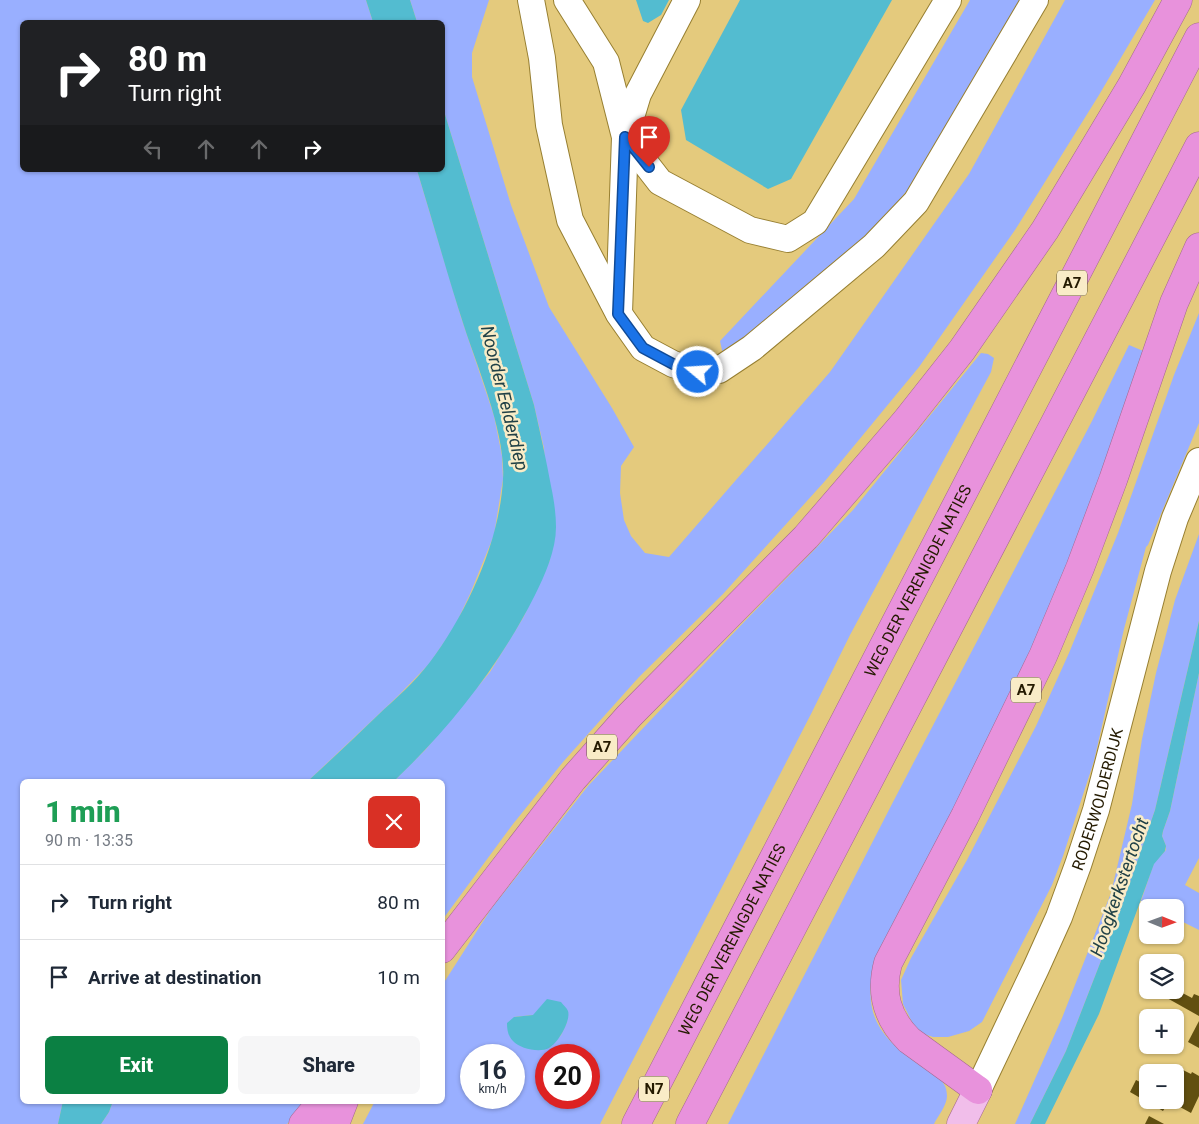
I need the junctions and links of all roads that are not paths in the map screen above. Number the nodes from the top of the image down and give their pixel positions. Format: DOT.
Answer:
graph roads {
  1 [pos="530,0"];
  2 [pos="567,0"];
  3 [pos="687,0"];
  4 [pos="948,0"];
  5 [pos="1035,0"];
  6 [pos="1178,0"];
  7 [pos="1199,37"];
  8 [pos="625,137"];
  9 [pos="1199,146"];
  10 [pos="1199,247"];
  11 [pos="618,314"];
  12 [pos="1199,461"];
  13 [pos="445,945"];
  14 [pos="672,1055"];
  15 [pos="978,1090"];
  16 [pos="324,1104"];
  17 [pos="343,1104"];
  18 [pos="303,1124"];
  19 [pos="335,1124"];
  20 [pos="636,1124"];
  21 [pos="690,1124"];
  22 [pos="960,1124"];
  1 -- 11 [label="street"];
  2 -- 8 [label="street"];
  3 -- 8 [label="street"];
  4 -- 8 [label="street"];
  5 -- 11 [label="street"];
  6 -- 13 [label="highway, A7"];
  7 -- 14 [label="highway, WEG DER VERENIGDE NATIES / A7"];
  8 -- 11 [label="street"];
  9 -- 21 [label="highway"];
  10 -- 15 [label="highway, A7"];
  12 -- 15 [label="street, RODERWOLDERDIJK"];
  14 -- 20 [label="highway, WEG DER VERENIGDE NATIES / N7"];
  15 -- 22 [label="main road, RODERWOLDERDIJK"];
  16 -- 18 [label="highway"];
  17 -- 19 [label="highway"];
}
